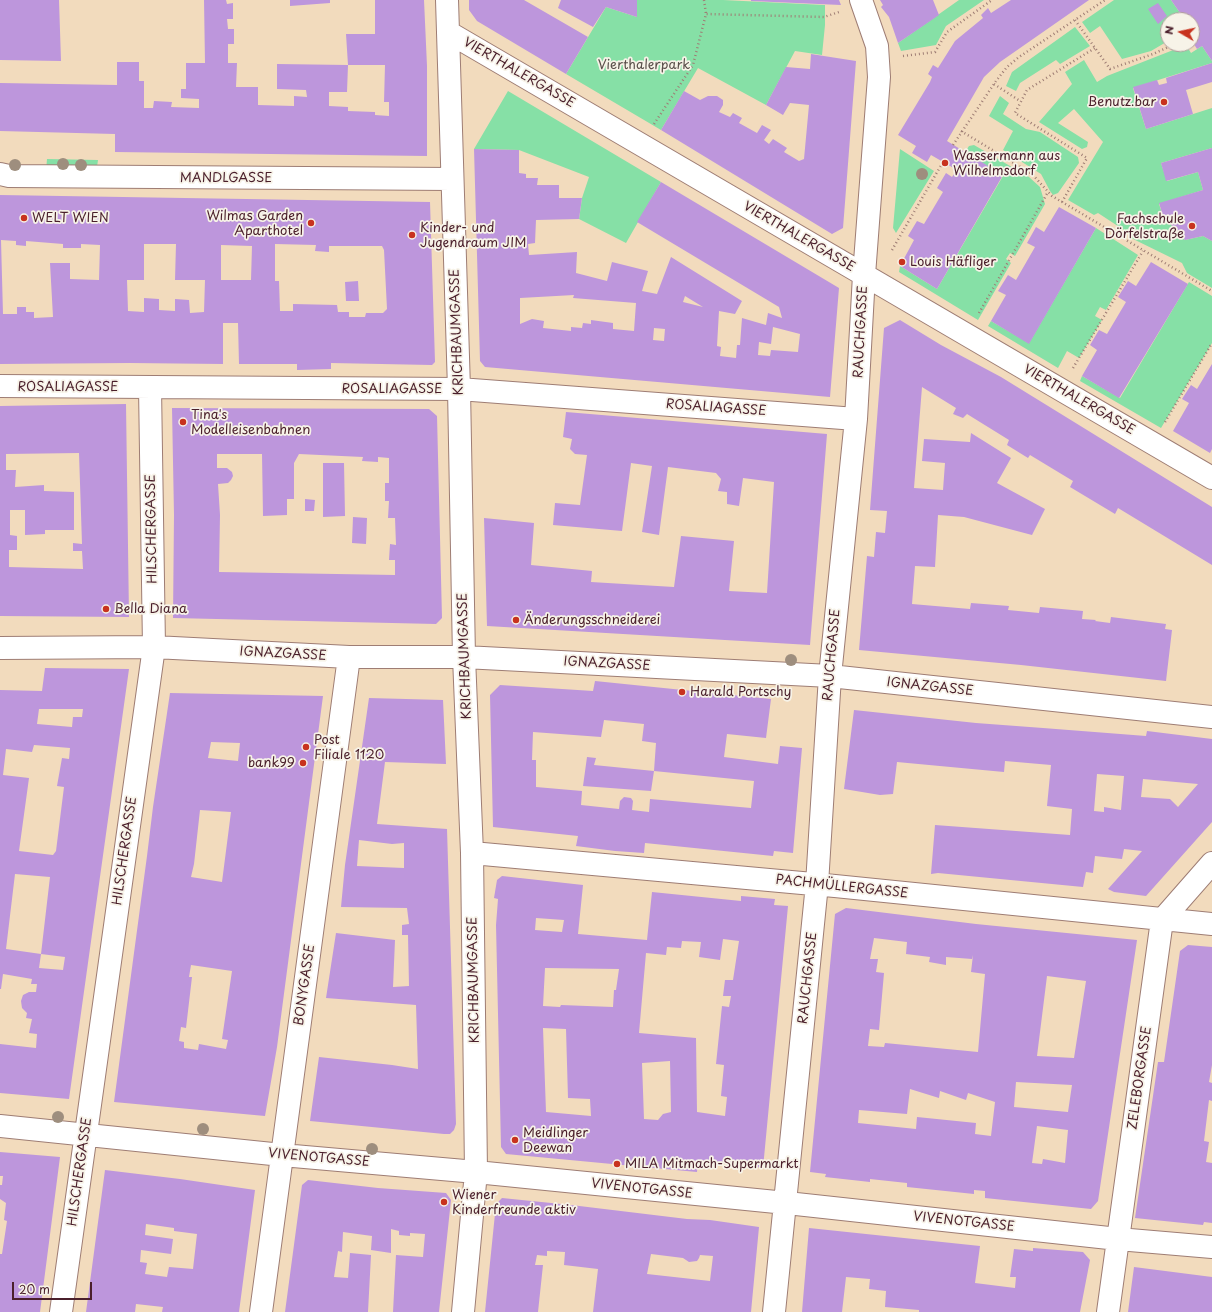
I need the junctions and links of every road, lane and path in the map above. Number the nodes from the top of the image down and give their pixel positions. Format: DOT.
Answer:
graph roads {
  1 [pos="447,0"];
  2 [pos="704,0"];
  3 [pos="992,0"];
  4 [pos="1105,0"];
  5 [pos="861,2"];
  6 [pos="706,14"];
  7 [pos="1075,20"];
  8 [pos="448,32"];
  9 [pos="1095,48"];
  10 [pos="1160,51"];
  11 [pos="879,77"];
  12 [pos="994,84"];
  13 [pos="1020,101"];
  14 [pos="961,131"];
  15 [pos="640,144"];
  16 [pos="953,145"];
  17 [pos="943,162"];
  18 [pos="0,174"];
  19 [pos="452,179"];
  20 [pos="1048,192"];
  21 [pos="1062,202"];
  22 [pos="891,251"];
  23 [pos="1143,251"];
  24 [pos="864,275"];
  25 [pos="1212,291"];
  26 [pos="967,335"];
  27 [pos="1212,343"];
  28 [pos="0,386"];
  29 [pos="150,387"];
  30 [pos="459,389"];
  31 [pos="1061,389"];
  32 [pos="856,419"];
  33 [pos="1152,443"];
  34 [pos="1212,478"];
  35 [pos="154,647"];
  36 [pos="0,648"];
  37 [pos="349,657"];
  38 [pos="464,657"];
  39 [pos="830,676"];
  40 [pos="1212,718"];
  41 [pos="472,853"];
  42 [pos="1212,862"];
  43 [pos="817,884"];
  44 [pos="1162,920"];
  45 [pos="1212,924"];
  46 [pos="0,1126"];
  47 [pos="85,1135"];
  48 [pos="282,1155"];
  49 [pos="476,1172"];
  50 [pos="785,1203"];
  51 [pos="1118,1239"];
  52 [pos="1212,1247"];
  53 [pos="61,1312"];
  54 [pos="261,1312"];
  55 [pos="463,1312"];
  56 [pos="774,1312"];
  57 [pos="1108,1312"];
  1 -- 8 [label="street, KRICHBAUMGASSE"];
  2 -- 6 [label="path"];
  3 -- 11 [label="path"];
  4 -- 7 [label="path"];
  5 -- 6 [label="path"];
  5 -- 11 [label="street, RAUCHGASSE"];
  6 -- 15 [label="path"];
  7 -- 9 [label="path"];
  7 -- 12 [label="path"];
  8 -- 15 [label="street, VIERTHALERGASSE"];
  8 -- 19 [label="street, KRICHBAUMGASSE"];
  9 -- 10 [label="path"];
  9 -- 13 [label="path"];
  11 -- 24 [label="street, RAUCHGASSE"];
  12 -- 13 [label="path"];
  12 -- 14 [label="path"];
  13 -- 21 [label="path"];
  14 -- 16 [label="path"];
  14 -- 20 [label="path"];
  15 -- 24 [label="street, VIERTHALERGASSE"];
  17 -- 22 [label="path"];
  18 -- 19 [label="street, MANDLGASSE"];
  19 -- 30 [label="street, KRICHBAUMGASSE"];
  20 -- 21 [label="path"];
  20 -- 26 [label="path"];
  21 -- 23 [label="path"];
  23 -- 25 [label="path"];
  23 -- 31 [label="path"];
  24 -- 26 [label="street, VIERTHALERGASSE"];
  24 -- 32 [label="street, RAUCHGASSE"];
  26 -- 31 [label="street, VIERTHALERGASSE"];
  27 -- 33 [label="path"];
  28 -- 29 [label="street, ROSALIAGASSE"];
  29 -- 30 [label="street, ROSALIAGASSE"];
  29 -- 35 [label="street, HILSCHERGASSE"];
  30 -- 32 [label="street, ROSALIAGASSE"];
  30 -- 38 [label="street, KRICHBAUMGASSE"];
  31 -- 33 [label="street, VIERTHALERGASSE"];
  32 -- 39 [label="street, RAUCHGASSE"];
  33 -- 34 [label="street, VIERTHALERGASSE"];
  35 -- 36 [label="street, IGNAZGASSE"];
  35 -- 37 [label="street, IGNAZGASSE"];
  35 -- 47 [label="street, HILSCHERGASSE"];
  37 -- 38 [label="street, IGNAZGASSE"];
  37 -- 48 [label="street, BONYGASSE"];
  38 -- 39 [label="street, IGNAZGASSE"];
  38 -- 41 [label="street, KRICHBAUMGASSE"];
  39 -- 40 [label="street, IGNAZGASSE"];
  39 -- 43 [label="street, RAUCHGASSE"];
  41 -- 43 [label="street, PACHMÜLLERGASSE"];
  41 -- 49 [label="street, KRICHBAUMGASSE"];
  42 -- 44 [label="street"];
  43 -- 44 [label="street, PACHMÜLLERGASSE"];
  43 -- 50 [label="street, RAUCHGASSE"];
  44 -- 45 [label="street, PACHMÜLLERGASSE"];
  44 -- 51 [label="street, ZELEBORGASSE"];
  46 -- 47 [label="street, VIVENOTGASSE"];
  47 -- 48 [label="street, VIVENOTGASSE"];
  47 -- 53 [label="street, HILSCHERGASSE"];
  48 -- 49 [label="street, VIVENOTGASSE"];
  48 -- 54 [label="street, BONYGASSE"];
  49 -- 50 [label="street, VIVENOTGASSE"];
  49 -- 55 [label="street, KRICHBAUMGASSE"];
  50 -- 51 [label="street, VIVENOTGASSE"];
  50 -- 56 [label="street, RAUCHGASSE"];
  51 -- 52 [label="street, VIVENOTGASSE"];
  51 -- 57 [label="street, ZELEBORGASSE"];
}
